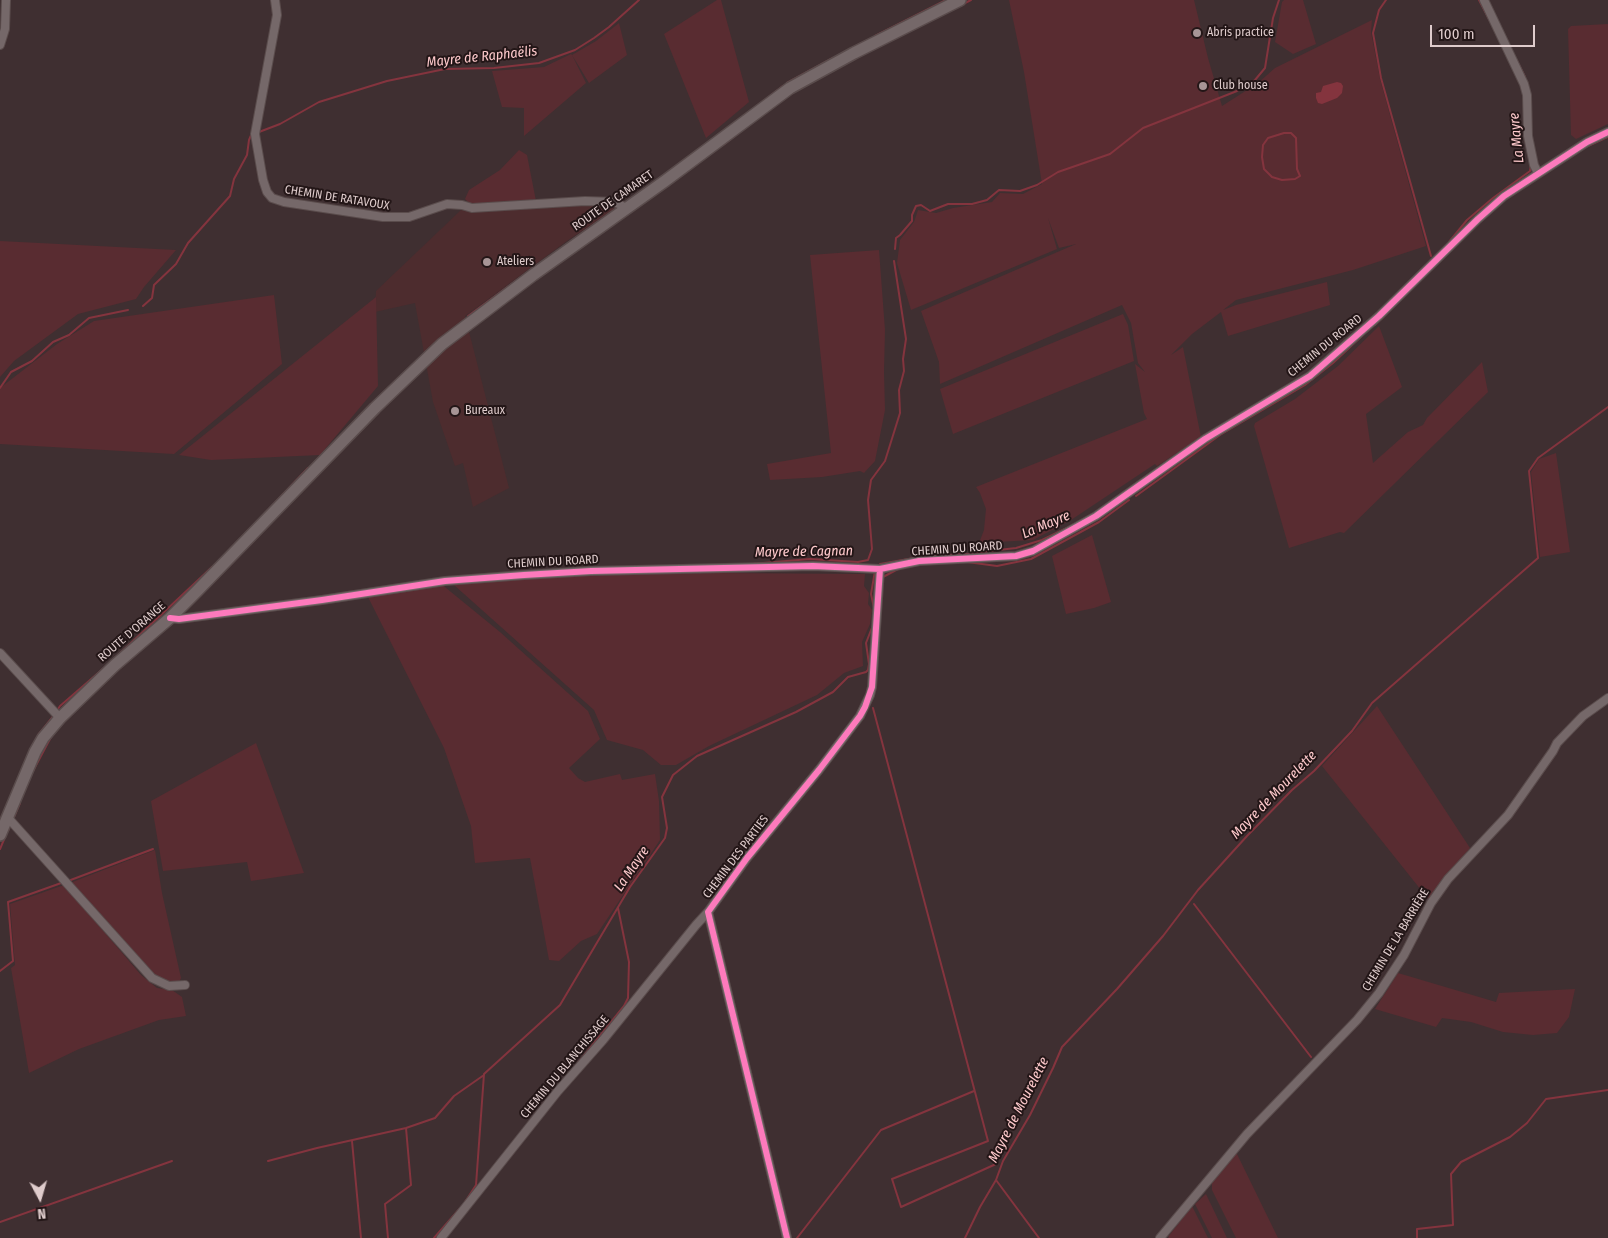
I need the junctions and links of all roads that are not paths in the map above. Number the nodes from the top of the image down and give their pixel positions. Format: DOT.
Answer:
graph roads {
  1 [pos="6,0"];
  2 [pos="275,0"];
  3 [pos="960,0"];
  4 [pos="1484,0"];
  5 [pos="0,46"];
  6 [pos="1608,132"];
  7 [pos="1538,173"];
  8 [pos="626,208"];
  9 [pos="314,470"];
  10 [pos="880,569"];
  11 [pos="170,618"];
  12 [pos="0,653"];
  13 [pos="1608,698"];
  14 [pos="60,718"];
  15 [pos="8,819"];
  16 [pos="0,836"];
  17 [pos="708,912"];
  18 [pos="185,985"];
  19 [pos="441,1238"];
  20 [pos="787,1238"];
  21 [pos="1160,1238"];
  1 -- 5 [label="street"];
  2 -- 8 [label="street, CHEMIN DE RATAVOUX"];
  3 -- 8 [label="main road, ROUTE DE CAMARET"];
  4 -- 7 [label="street"];
  6 -- 7 [label="street, CHEMIN DU ROARD"];
  7 -- 10 [label="street, CHEMIN DU ROARD"];
  8 -- 9 [label="main road, ROUTE DE CAMARET"];
  9 -- 11 [label="main road, ROUTE D'ORANGE"];
  10 -- 11 [label="street, CHEMIN DU ROARD"];
  10 -- 17 [label="street, CHEMIN DES PARTIES"];
  11 -- 14 [label="main road, ROUTE D'ORANGE"];
  12 -- 14 [label="street"];
  13 -- 21 [label="street, CHEMIN DE LA BARRIÈRE"];
  14 -- 15 [label="main road, ROUTE D'ORANGE"];
  15 -- 16 [label="main road, ROUTE D'ORANGE"];
  15 -- 18 [label="street"];
  17 -- 19 [label="street, CHEMIN DU BLANCHISSAGE"];
  17 -- 20 [label="street, CHEMIN DES PARTIES"];
}
